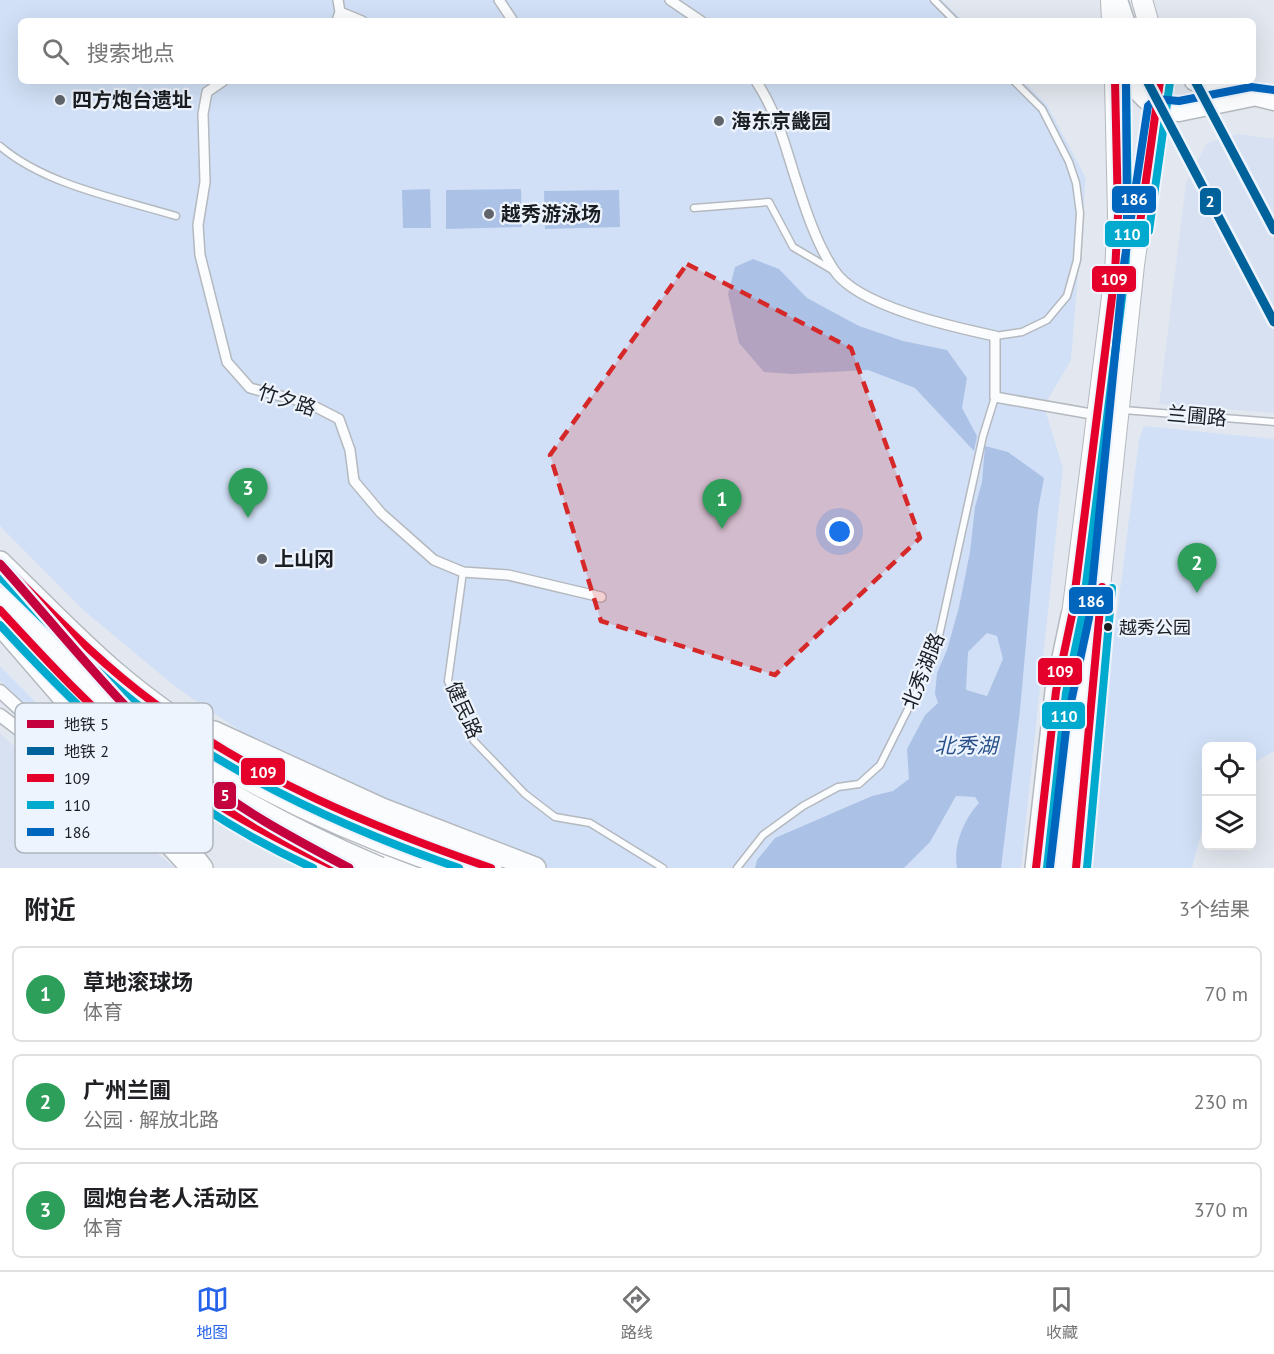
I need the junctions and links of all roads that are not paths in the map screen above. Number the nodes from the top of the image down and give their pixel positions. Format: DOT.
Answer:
graph roads {
  1 [pos="338,0"];
  2 [pos="499,0"];
  3 [pos="670,0"];
  4 [pos="934,0"];
  5 [pos="1114,0"];
  6 [pos="1142,0"];
  7 [pos="338,16"];
  8 [pos="511,18"];
  9 [pos="697,18"];
  10 [pos="952,18"];
  11 [pos="1112,18"];
  12 [pos="1117,18"];
  13 [pos="1123,18"];
  14 [pos="1147,18"];
  15 [pos="219,84"];
  16 [pos="758,84"];
  17 [pos="1017,84"];
  18 [pos="1115,84"];
  19 [pos="1134,84"];
  20 [pos="1161,84"];
  21 [pos="1205,84"];
  22 [pos="1252,97"];
  23 [pos="1274,101"];
  24 [pos="1158,109"];
  25 [pos="1179,112"];
  26 [pos="1154,135"];
  27 [pos="0,147"];
  28 [pos="1118,173"];
  29 [pos="1146,183"];
  30 [pos="694,208"];
  31 [pos="176,216"];
  32 [pos="834,272"];
  33 [pos="995,336"];
  34 [pos="995,397"];
  35 [pos="1119,410"];
  36 [pos="1097,415"];
  37 [pos="1274,422"];
  38 [pos="0,562"];
  39 [pos="463,572"];
  40 [pos="0,589"];
  41 [pos="601,597"];
  42 [pos="0,598"];
  43 [pos="0,610"];
  44 [pos="1072,615"];
  45 [pos="1099,620"];
  46 [pos="11,621"];
  47 [pos="80,669"];
  48 [pos="0,691"];
  49 [pos="75,703"];
  50 [pos="90,703"];
  51 [pos="99,703"];
  52 [pos="99,703"];
  53 [pos="117,703"];
  54 [pos="125,703"];
  55 [pos="154,703"];
  56 [pos="15,705"];
  57 [pos="0,715"];
  58 [pos="15,726"];
  59 [pos="213,732"];
  60 [pos="213,738"];
  61 [pos="213,743"];
  62 [pos="213,761"];
  63 [pos="213,775"];
  64 [pos="213,782"];
  65 [pos="213,800"];
  66 [pos="172,853"];
  67 [pos="191,853"];
  68 [pos="186,868"];
  69 [pos="202,868"];
  70 [pos="338,868"];
  71 [pos="380,868"];
  72 [pos="412,868"];
  73 [pos="455,868"];
  74 [pos="491,868"];
  75 [pos="509,868"];
  76 [pos="535,868"];
  77 [pos="663,868"];
  78 [pos="737,868"];
  79 [pos="1036,868"];
  80 [pos="1050,868"];
  81 [pos="1060,868"];
  82 [pos="1076,868"];
  1 -- 7 [label="street"];
  2 -- 8 [label="street"];
  3 -- 9 [label="street"];
  4 -- 10 [label="lane"];
  5 -- 11 [label="main road"];
  5 -- 12 [label="main road"];
  5 -- 13 [label="main road"];
  6 -- 14 [label="main road"];
  15 -- 39 [label="street, 竹夕路"];
  16 -- 32 [label="street"];
  17 -- 33 [label="lane"];
  18 -- 28 [label="main road"];
  19 -- 24 [label="main road"];
  20 -- 24 [label="main road"];
  21 -- 22 [label="main road"];
  22 -- 23 [label="main road"];
  22 -- 25 [label="main road"];
  24 -- 25 [label="main road"];
  24 -- 26 [label="main road"];
  25 -- 26 [label="main road"];
  26 -- 29 [label="main road"];
  27 -- 31 [label="lane"];
  28 -- 29 [label="main road"];
  28 -- 36 [label="main road"];
  29 -- 35 [label="main road"];
  30 -- 32 [label="lane"];
  32 -- 33 [label="street"];
  33 -- 34 [label="street"];
  34 -- 36 [label="street"];
  34 -- 78 [label="lane, 北秀湖路"];
  35 -- 37 [label="lane, 兰圃路"];
  35 -- 45 [label="main road"];
  36 -- 44 [label="main road"];
  38 -- 55 [label="highway"];
  39 -- 41 [label="street, 竹夕路"];
  39 -- 77 [label="lane, 健民路"];
  40 -- 46 [label="highway"];
  42 -- 54 [label="highway, bridge"];
  43 -- 46 [label="highway"];
  44 -- 79 [label="highway"];
  44 -- 80 [label="main road"];
  45 -- 81 [label="main road"];
  45 -- 82 [label="highway"];
  46 -- 47 [label="highway"];
  46 -- 49 [label="highway"];
  46 -- 50 [label="highway"];
  46 -- 51 [label="highway, bridge"];
  47 -- 52 [label="highway"];
  47 -- 53 [label="highway"];
  48 -- 56 [label="street"];
  57 -- 58 [label="street"];
  59 -- 76 [label="highway"];
  60 -- 75 [label="highway"];
  61 -- 74 [label="highway"];
  62 -- 73 [label="highway, bridge"];
  63 -- 72 [label="highway"];
  64 -- 71 [label="highway, bridge"];
  65 -- 70 [label="highway"];
  66 -- 68 [label="street"];
  67 -- 69 [label="highway"];
}
